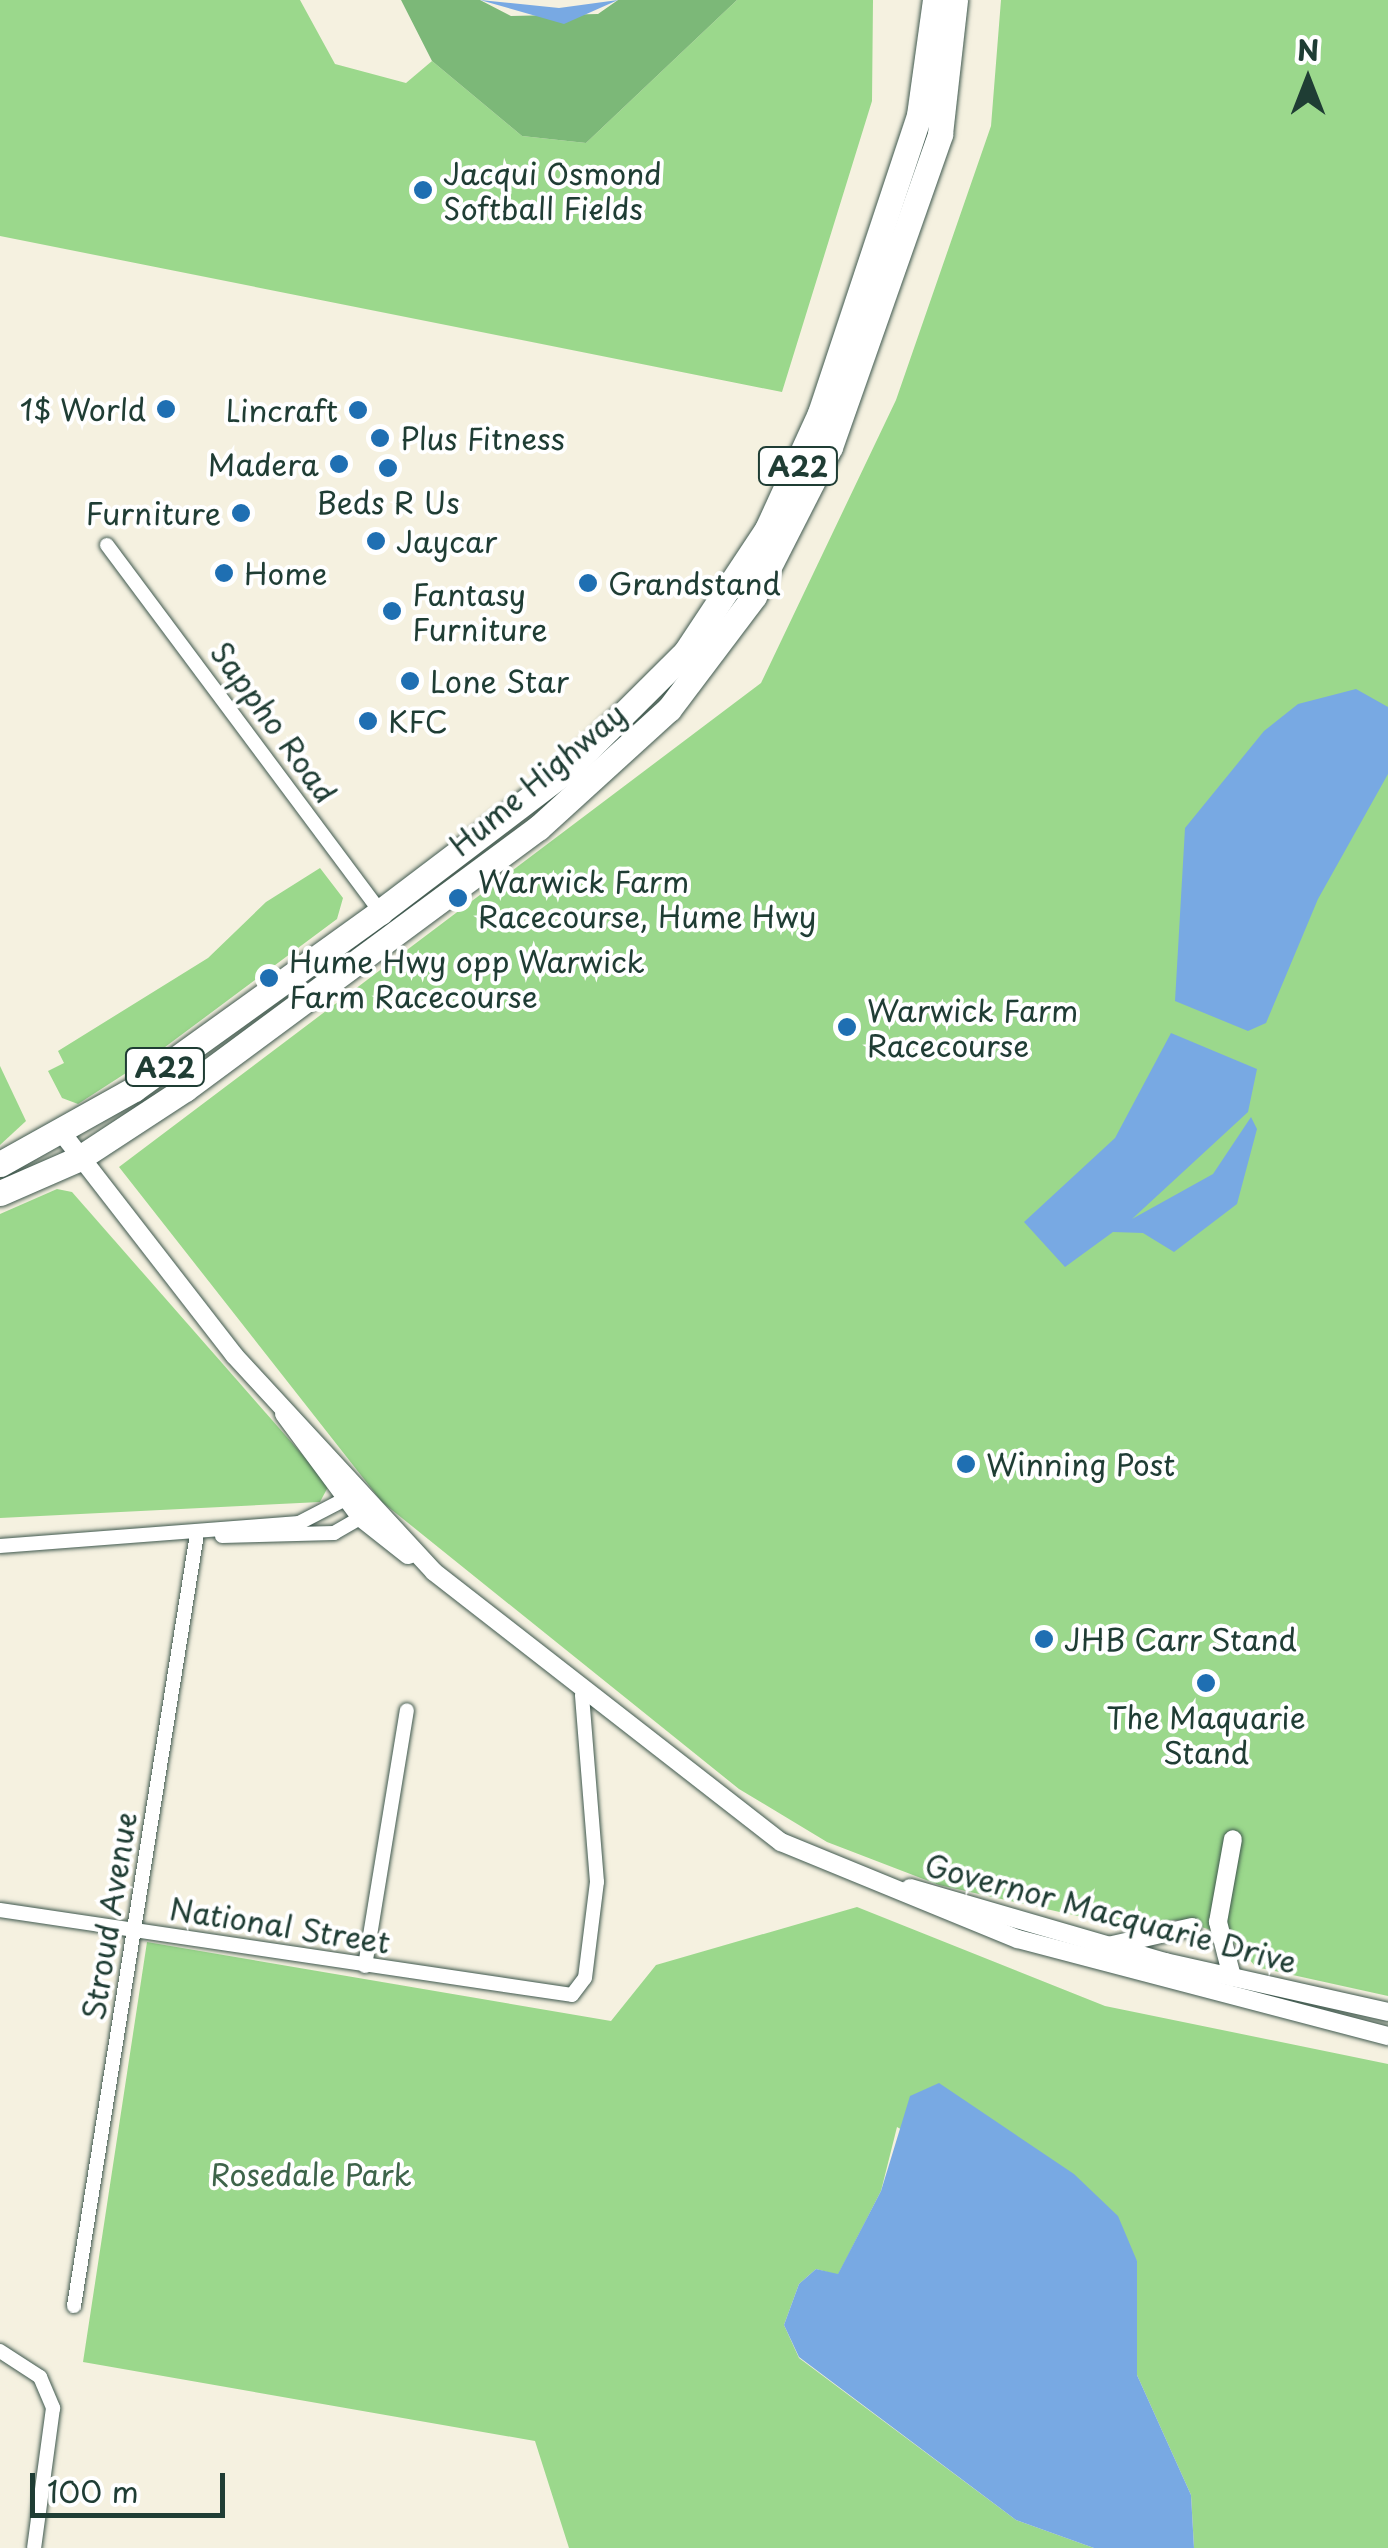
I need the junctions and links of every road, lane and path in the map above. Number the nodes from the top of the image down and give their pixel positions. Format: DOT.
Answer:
graph roads {
  1 [pos="935,0"];
  2 [pos="955,0"];
  3 [pos="848,369"];
  4 [pos="107,545"];
  5 [pos="388,922"];
  6 [pos="62,1133"];
  7 [pos="78,1159"];
  8 [pos="0,1164"];
  9 [pos="0,1193"];
  10 [pos="352,1496"];
  11 [pos="367,1514"];
  12 [pos="197,1534"];
  13 [pos="0,1546"];
  14 [pos="582,1695"];
  15 [pos="407,1710"];
  16 [pos="770,1830"];
  17 [pos="1233,1839"];
  18 [pos="0,1910"];
  19 [pos="1192,1927"];
  20 [pos="135,1931"];
  21 [pos="1107,1946"];
  22 [pos="365,1966"];
  23 [pos="1232,1977"];
  24 [pos="1388,2012"];
  25 [pos="1388,2036"];
  26 [pos="74,2306"];
  27 [pos="0,2351"];
  28 [pos="34,2548"];
  1 -- 3 [label="highway, Hume Highway / A22"];
  2 -- 3 [label="highway, Hume Highway / A22"];
  3 -- 5 [label="highway, Hume Highway / A22"];
  4 -- 5 [label="street, Sappho Road"];
  5 -- 6 [label="highway, Hume Highway / A22"];
  5 -- 7 [label="highway, Hume Highway / A22"];
  6 -- 7 [label="main road, Governor Macquarie Drive"];
  6 -- 8 [label="highway, Hume Highway / A22"];
  7 -- 9 [label="highway, Hume Highway / A22"];
  7 -- 10 [label="main road, Governor Macquarie Drive"];
  10 -- 11 [label="main road, Governor Macquarie Drive"];
  10 -- 12 [label="street"];
  11 -- 12 [label="street"];
  11 -- 14 [label="main road, Governor Macquarie Drive"];
  12 -- 13 [label="street"];
  12 -- 20 [label="street, Stroud Avenue"];
  14 -- 16 [label="main road, Governor Macquarie Drive"];
  14 -- 22 [label="street, National Street"];
  15 -- 22 [label="street"];
  16 -- 21 [label="main road, Governor Macquarie Drive"];
  16 -- 25 [label="main road, Governor Macquarie Drive"];
  17 -- 23 [label="main road"];
  18 -- 20 [label="street, National Street"];
  19 -- 21 [label="main road"];
  20 -- 22 [label="street, National Street"];
  20 -- 26 [label="street, Stroud Avenue"];
  21 -- 23 [label="main road, Governor Macquarie Drive"];
  23 -- 24 [label="main road, Governor Macquarie Drive"];
  27 -- 28 [label="street"];
}
